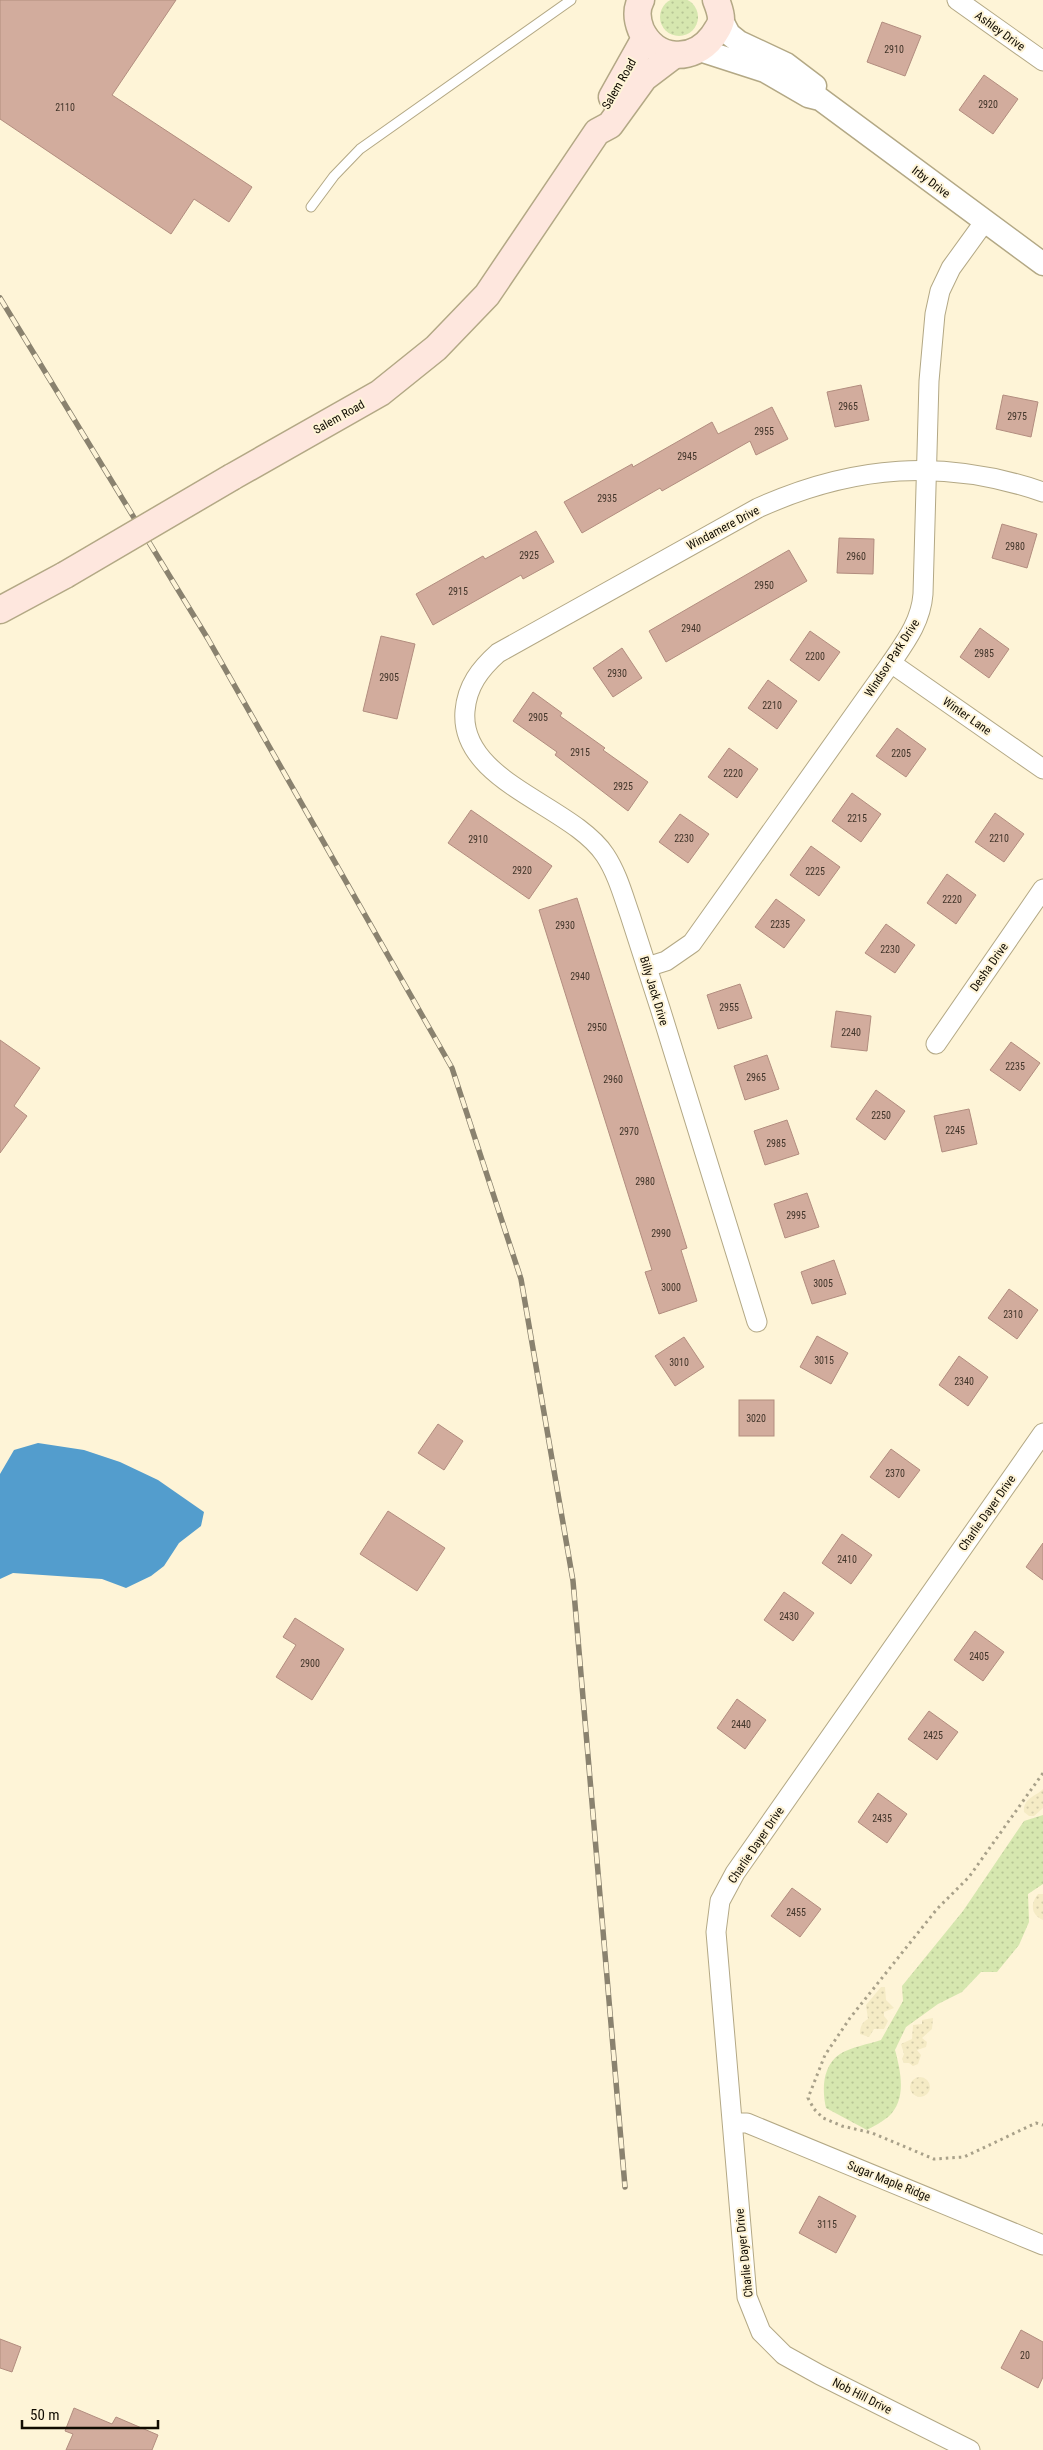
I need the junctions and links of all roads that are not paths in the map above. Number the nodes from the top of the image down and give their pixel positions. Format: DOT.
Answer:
graph roads {
  1 [pos="571,0"];
  2 [pos="957,0"];
  3 [pos="636,1"];
  4 [pos="718,9"];
  5 [pos="645,38"];
  6 [pos="700,50"];
  7 [pos="673,56"];
  8 [pos="1043,61"];
  9 [pos="820,99"];
  10 [pos="597,132"];
  11 [pos="311,207"];
  12 [pos="985,221"];
  13 [pos="1043,264"];
  14 [pos="928,471"];
  15 [pos="1043,492"];
  16 [pos="0,610"];
  17 [pos="891,663"];
  18 [pos="464,718"];
  19 [pos="1043,769"];
  20 [pos="1043,890"];
  21 [pos="647,967"];
  22 [pos="936,1044"];
  23 [pos="757,1322"];
  24 [pos="1043,1433"];
  25 [pos="733,2123"];
  26 [pos="1043,2245"];
  27 [pos="761,2332"];
  28 [pos="970,2450"];
  1 -- 11 [label="lane"];
  2 -- 8 [label="street, Ashley Drive"];
  3 -- 5 [label="main road"];
  4 -- 6 [label="main road"];
  4 -- 9 [label="street, Irby Drive"];
  5 -- 7 [label="main road"];
  5 -- 10 [label="main road, Salem Road"];
  6 -- 7 [label="main road"];
  6 -- 9 [label="street, Irby Drive"];
  7 -- 10 [label="main road, Salem Road"];
  9 -- 12 [label="street, Irby Drive"];
  10 -- 16 [label="main road, Salem Road, bridge"];
  12 -- 13 [label="street, Irby Drive"];
  12 -- 14 [label="street, Windsor Park Drive"];
  14 -- 15 [label="street, Windamere Drive"];
  14 -- 17 [label="street, Windsor Park Drive"];
  14 -- 18 [label="street, Windamere Drive"];
  17 -- 19 [label="street, Winter Lane"];
  17 -- 21 [label="street, Windsor Park Drive"];
  18 -- 21 [label="street, Billy Jack Drive"];
  20 -- 22 [label="street, Desha Drive"];
  21 -- 23 [label="street, Billy Jack Drive"];
  24 -- 25 [label="street, Charlie Dayer Drive"];
  25 -- 26 [label="street, Sugar Maple Ridge"];
  25 -- 27 [label="street, Charlie Dayer Drive"];
  27 -- 28 [label="street, Nob Hill Drive"];
}
